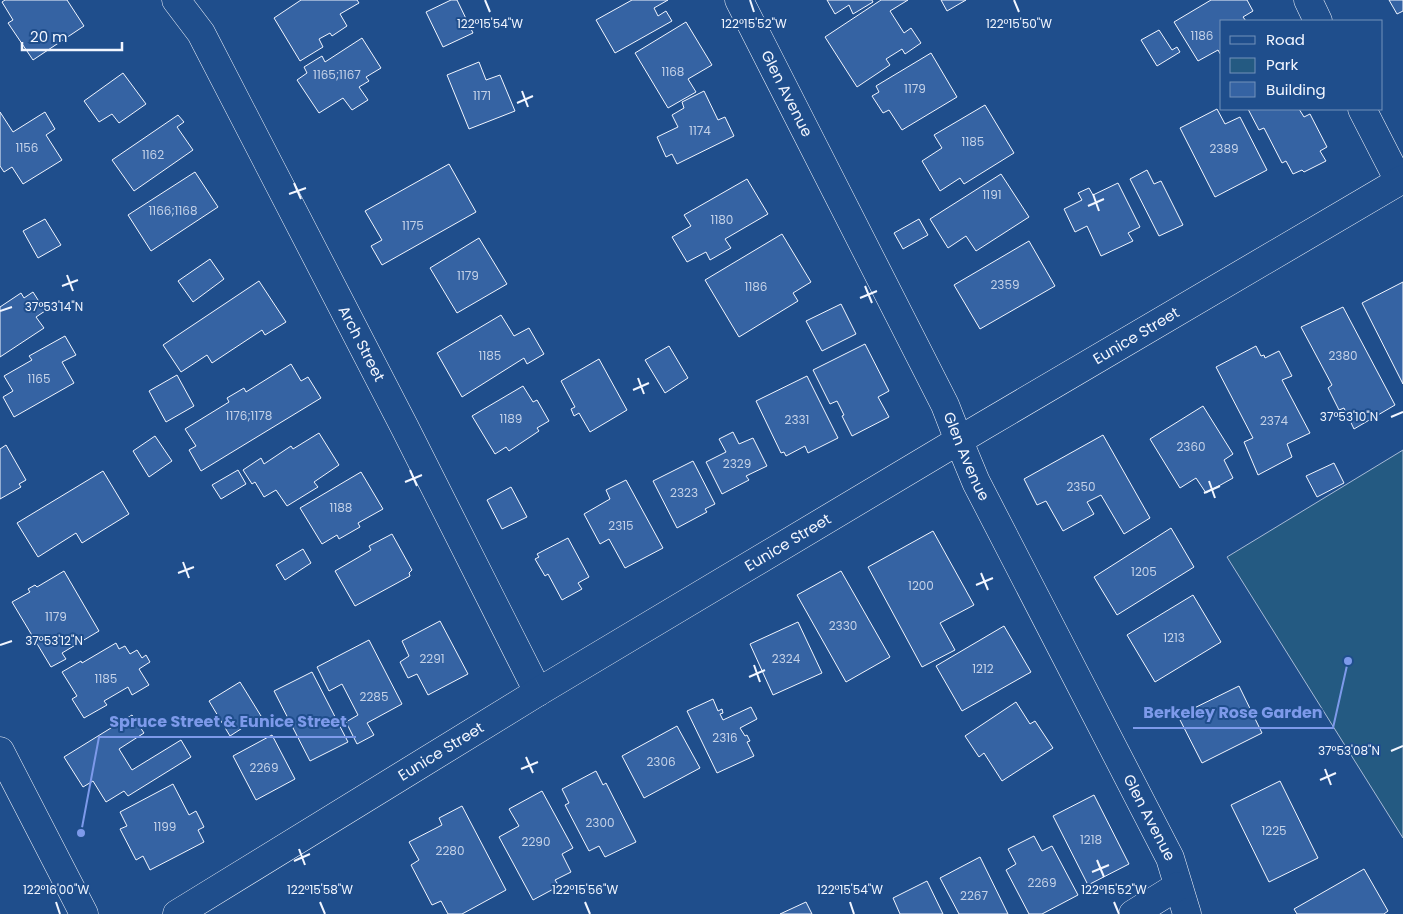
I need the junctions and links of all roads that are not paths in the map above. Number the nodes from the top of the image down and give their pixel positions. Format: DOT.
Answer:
graph roads {
  1 [pos="739,0"];
  2 [pos="1308,0"];
  3 [pos="180,1"];
  4 [pos="1318,20"];
  5 [pos="1363,110"];
  6 [pos="1401,180"];
  7 [pos="958,441"];
  8 [pos="538,692"];
  9 [pos="0,751"];
  10 [pos="1178,886"];
  11 [pos="84,914"];
  12 [pos="177,914"];
  13 [pos="1132,914"];
  14 [pos="1187,914"];
  1 -- 7 [label="street, Glen Avenue"];
  2 -- 4 [label="street"];
  3 -- 8 [label="street, Arch Street"];
  5 -- 6 [label="street"];
  6 -- 7 [label="street, Eunice Street"];
  7 -- 8 [label="street, Eunice Street"];
  7 -- 10 [label="street, Glen Avenue"];
  8 -- 12 [label="street, Eunice Street"];
  9 -- 11 [label="street"];
  10 -- 13 [label="street"];
  10 -- 14 [label="street, Glen Avenue"];
}
